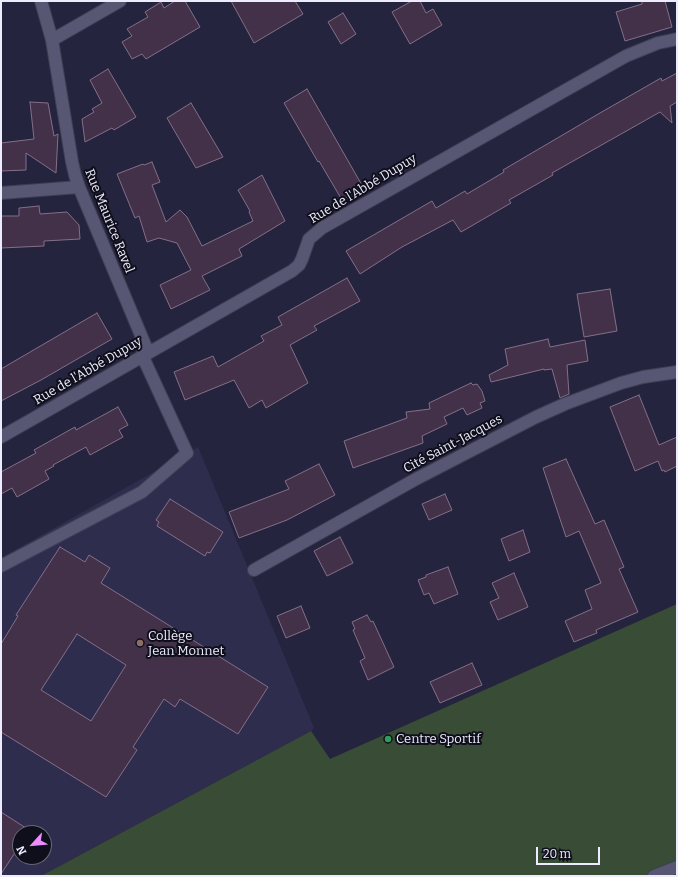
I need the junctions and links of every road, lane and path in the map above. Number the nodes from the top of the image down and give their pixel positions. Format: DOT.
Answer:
graph roads {
  1 [pos="41,1"];
  2 [pos="120,1"];
  3 [pos="677,39"];
  4 [pos="52,40"];
  5 [pos="78,187"];
  6 [pos="1,194"];
  7 [pos="145,354"];
  8 [pos="677,372"];
  9 [pos="1,437"];
  10 [pos="1,566"];
  11 [pos="254,570"];
  12 [pos="677,867"];
  13 [pos="654,876"];
  1 -- 4 [label="street, Rue Maurice Ravel"];
  2 -- 4 [label="street"];
  3 -- 7 [label="street, Rue de l'Abbé Dupuy"];
  4 -- 5 [label="street, Rue Maurice Ravel"];
  5 -- 6 [label="street"];
  5 -- 7 [label="street, Rue Maurice Ravel"];
  7 -- 9 [label="street, Rue de l'Abbé Dupuy"];
  7 -- 10 [label="street, Rue Maurice Ravel"];
  8 -- 11 [label="street, Cité Saint-Jacques"];
  12 -- 13 [label="street"];
}
